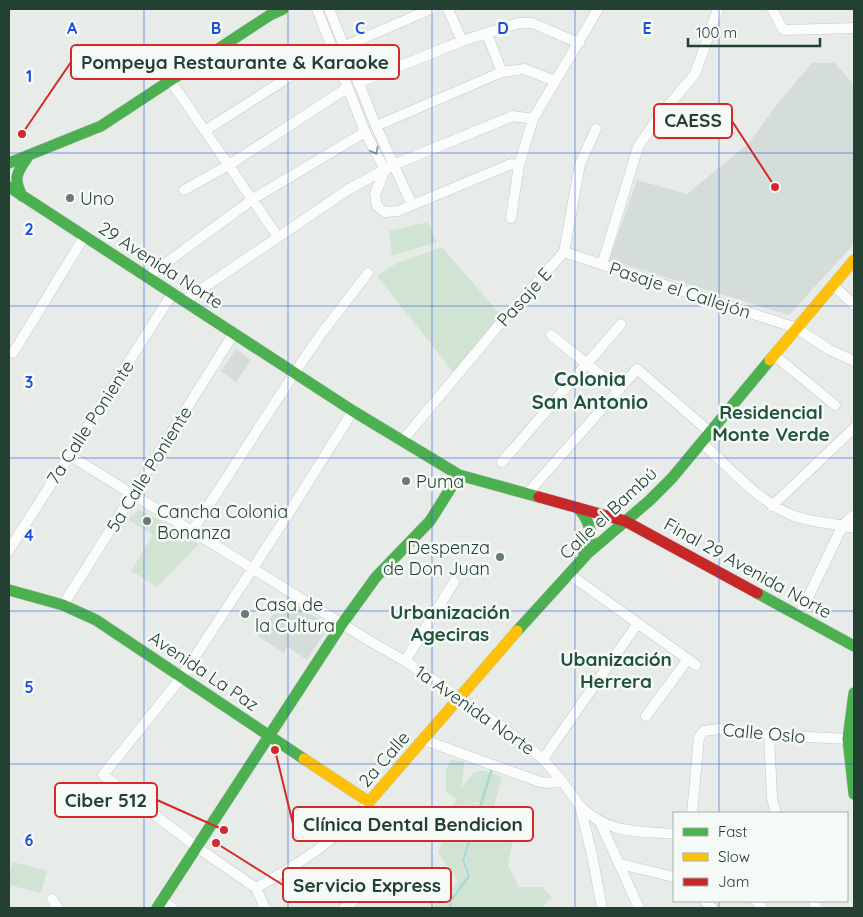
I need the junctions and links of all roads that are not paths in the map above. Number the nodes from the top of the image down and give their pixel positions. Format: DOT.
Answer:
graph roads {
  1 [pos="283,9"];
  2 [pos="317,9"];
  3 [pos="329,9"];
  4 [pos="430,9"];
  5 [pos="448,9"];
  6 [pos="598,9"];
  7 [pos="718,9"];
  8 [pos="772,9"];
  9 [pos="329,24"];
  10 [pos="854,28"];
  11 [pos="487,34"];
  12 [pos="462,41"];
  13 [pos="579,43"];
  14 [pos="343,47"];
  15 [pos="332,49"];
  16 [pos="502,72"];
  17 [pos="170,80"];
  18 [pos="555,81"];
  19 [pos="358,83"];
  20 [pos="347,88"];
  21 [pos="533,119"];
  22 [pos="376,126"];
  23 [pos="596,129"];
  24 [pos="206,130"];
  25 [pos="365,132"];
  26 [pos="28,155"];
  27 [pos="9,163"];
  28 [pos="230,165"];
  29 [pos="518,166"];
  30 [pos="389,168"];
  31 [pos="9,187"];
  32 [pos="184,190"];
  33 [pos="22,196"];
  34 [pos="253,199"];
  35 [pos="412,205"];
  36 [pos="511,218"];
  37 [pos="278,236"];
  38 [pos="84,237"];
  39 [pos="564,252"];
  40 [pos="854,260"];
  41 [pos="602,265"];
  42 [pos="368,273"];
  43 [pos="147,277"];
  44 [pos="833,286"];
  45 [pos="172,294"];
  46 [pos="184,301"];
  47 [pos="854,305"];
  48 [pos="621,324"];
  49 [pos="796,328"];
  50 [pos="234,333"];
  51 [pos="551,335"];
  52 [pos="13,353"];
  53 [pos="774,355"];
  54 [pos="854,361"];
  55 [pos="586,364"];
  56 [pos="295,372"];
  57 [pos="619,390"];
  58 [pos="834,405"];
  59 [pos="353,411"];
  60 [pos="854,428"];
  61 [pos="711,433"];
  62 [pos="402,441"];
  63 [pos="702,443"];
  64 [pos="69,455"];
  65 [pos="502,462"];
  66 [pos="459,475"];
  67 [pos="527,494"];
  68 [pos="133,495"];
  69 [pos="772,506"];
  70 [pos="578,508"];
  71 [pos="854,516"];
  72 [pos="625,521"];
  73 [pos="843,525"];
  74 [pos="854,528"];
  75 [pos="192,531"];
  76 [pos="9,550"];
  77 [pos="578,563"];
  78 [pos="252,569"];
  79 [pos="568,574"];
  80 [pos="454,582"];
  81 [pos="9,590"];
  82 [pos="63,605"];
  83 [pos="800,616"];
  84 [pos="638,623"];
  85 [pos="342,624"];
  86 [pos="854,646"];
  87 [pos="405,661"];
  88 [pos="180,678"];
  89 [pos="854,693"];
  90 [pos="459,697"];
  91 [pos="646,716"];
  92 [pos="769,735"];
  93 [pos="270,736"];
  94 [pos="848,739"];
  95 [pos="424,740"];
  96 [pos="543,759"];
  97 [pos="562,781"];
  98 [pos="854,794"];
  99 [pos="369,802"];
  100 [pos="580,806"];
  101 [pos="692,812"];
  102 [pos="776,812"];
  103 [pos="600,822"];
  104 [pos="673,834"];
  105 [pos="198,848"];
  106 [pos="620,864"];
  107 [pos="673,876"];
  108 [pos="256,888"];
  109 [pos="368,890"];
  110 [pos="52,899"];
  111 [pos="160,904"];
  112 [pos="58,908"];
  113 [pos="172,908"];
  114 [pos="265,908"];
  115 [pos="344,908"];
  116 [pos="602,908"];
  117 [pos="639,908"];
  1 -- 17 [label="street"];
  2 -- 9 [label="street"];
  3 -- 9 [label="street"];
  4 -- 14 [label="street"];
  5 -- 12 [label="street"];
  6 -- 13 [label="street"];
  7 -- 41 [label="street"];
  8 -- 10 [label="street"];
  9 -- 14 [label="street"];
  9 -- 15 [label="street"];
  11 -- 12 [label="street"];
  11 -- 13 [label="street"];
  11 -- 16 [label="street"];
  12 -- 19 [label="street"];
  13 -- 18 [label="street"];
  14 -- 19 [label="street"];
  15 -- 20 [label="street"];
  15 -- 24 [label="street"];
  16 -- 18 [label="street"];
  16 -- 22 [label="street"];
  17 -- 24 [label="street"];
  17 -- 26 [label="street"];
  18 -- 21 [label="street"];
  19 -- 22 [label="street"];
  20 -- 25 [label="street"];
  20 -- 28 [label="street"];
  21 -- 29 [label="street"];
  21 -- 30 [label="street"];
  22 -- 30 [label="street"];
  23 -- 39 [label="street, Pasaje E"];
  24 -- 28 [label="street"];
  25 -- 30 [label="street, one-way"];
  25 -- 34 [label="street"];
  26 -- 27 [label="street"];
  26 -- 33 [label="street"];
  28 -- 32 [label="street"];
  28 -- 34 [label="street"];
  29 -- 35 [label="street"];
  29 -- 36 [label="street"];
  30 -- 35 [label="street"];
  30 -- 35 [label="street"];
  30 -- 37 [label="street"];
  31 -- 33 [label="street, 29 Avenida Norte"];
  33 -- 38 [label="street, 29 Avenida Norte"];
  34 -- 37 [label="street"];
  34 -- 43 [label="street"];
  37 -- 46 [label="street"];
  38 -- 43 [label="street, 29 Avenida Norte"];
  38 -- 52 [label="street"];
  39 -- 41 [label="street, Pasaje el Callejón"];
  39 -- 62 [label="street, Pasaje E"];
  40 -- 44 [label="street, Calle el Bambú"];
  41 -- 49 [label="street, Pasaje el Callejón"];
  42 -- 56 [label="street"];
  43 -- 45 [label="street, 29 Avenida Norte"];
  44 -- 47 [label="street"];
  44 -- 49 [label="street, Calle el Bambú"];
  45 -- 46 [label="street, 29 Avenida Norte"];
  45 -- 64 [label="street, 7a Calle Poniente"];
  46 -- 50 [label="street, 29 Avenida Norte"];
  48 -- 55 [label="street"];
  49 -- 53 [label="street, Calle el Bambú"];
  49 -- 54 [label="street, Pasaje el Callejón"];
  50 -- 56 [label="street, 29 Avenida Norte"];
  50 -- 68 [label="street, 5a Calle Poniente"];
  51 -- 55 [label="street"];
  53 -- 58 [label="street"];
  53 -- 61 [label="street, Calle el Bambú"];
  55 -- 57 [label="street"];
  55 -- 65 [label="street"];
  56 -- 59 [label="street, 29 Avenida Norte"];
  56 -- 75 [label="street"];
  57 -- 61 [label="street"];
  57 -- 67 [label="street"];
  59 -- 62 [label="street, 29 Avenida Norte"];
  59 -- 78 [label="street"];
  60 -- 69 [label="street"];
  61 -- 63 [label="street, Calle el Bambú"];
  62 -- 66 [label="street, 29 Avenida Norte"];
  63 -- 69 [label="street"];
  63 -- 72 [label="street, Calle el Bambú"];
  64 -- 68 [label="street, 1a Avenida Norte"];
  64 -- 76 [label="street, 7a Calle Poniente"];
  66 -- 67 [label="street, Final 29 Avenida Norte"];
  66 -- 85 [label="street"];
  67 -- 70 [label="street, Final 29 Avenida Norte"];
  68 -- 75 [label="street, 1a Avenida Norte"];
  68 -- 82 [label="street, 5a Calle Poniente"];
  69 -- 73 [label="street"];
  70 -- 72 [label="street, Final 29 Avenida Norte"];
  70 -- 77 [label="street"];
  71 -- 73 [label="street"];
  72 -- 77 [label="street, Calle el Bambú"];
  72 -- 83 [label="street, Final 29 Avenida Norte"];
  73 -- 74 [label="street"];
  73 -- 83 [label="street"];
  75 -- 78 [label="street, 1a Avenida Norte"];
  77 -- 79 [label="street, Calle el Bambú"];
  78 -- 85 [label="street, 1a Avenida Norte"];
  78 -- 88 [label="street"];
  79 -- 84 [label="street"];
  79 -- 90 [label="street, Calle el Bambú"];
  80 -- 87 [label="street"];
  81 -- 82 [label="street, Avenida La Paz"];
  82 -- 88 [label="street, Avenida La Paz"];
  83 -- 86 [label="street, Final 29 Avenida Norte"];
  84 -- 91 [label="street"];
  84 -- 96 [label="street"];
  85 -- 87 [label="street, 1a Avenida Norte"];
  85 -- 93 [label="street"];
  87 -- 90 [label="street, 1a Avenida Norte"];
  88 -- 93 [label="street, Avenida La Paz"];
  88 -- 105 [label="street"];
  89 -- 94 [label="street"];
  90 -- 95 [label="street, 2a Calle"];
  90 -- 96 [label="street, 1a Avenida Norte"];
  92 -- 94 [label="street, Calle Oslo"];
  92 -- 101 [label="street, Calle Oslo"];
  92 -- 102 [label="street"];
  93 -- 99 [label="street, Avenida La Paz"];
  93 -- 105 [label="street"];
  94 -- 98 [label="street"];
  95 -- 97 [label="street"];
  95 -- 99 [label="street, 2a Calle"];
  96 -- 97 [label="street, 1a Avenida Norte"];
  97 -- 100 [label="street, 1a Avenida Norte"];
  99 -- 108 [label="street, 2a Calle"];
  100 -- 103 [label="street"];
  100 -- 116 [label="street, 1a Avenida Norte"];
  103 -- 104 [label="street"];
  103 -- 106 [label="street"];
  105 -- 108 [label="street"];
  105 -- 111 [label="street"];
  106 -- 107 [label="street"];
  106 -- 117 [label="street"];
  108 -- 114 [label="street"];
  109 -- 115 [label="street"];
  110 -- 112 [label="street"];
  111 -- 113 [label="street"];
}
